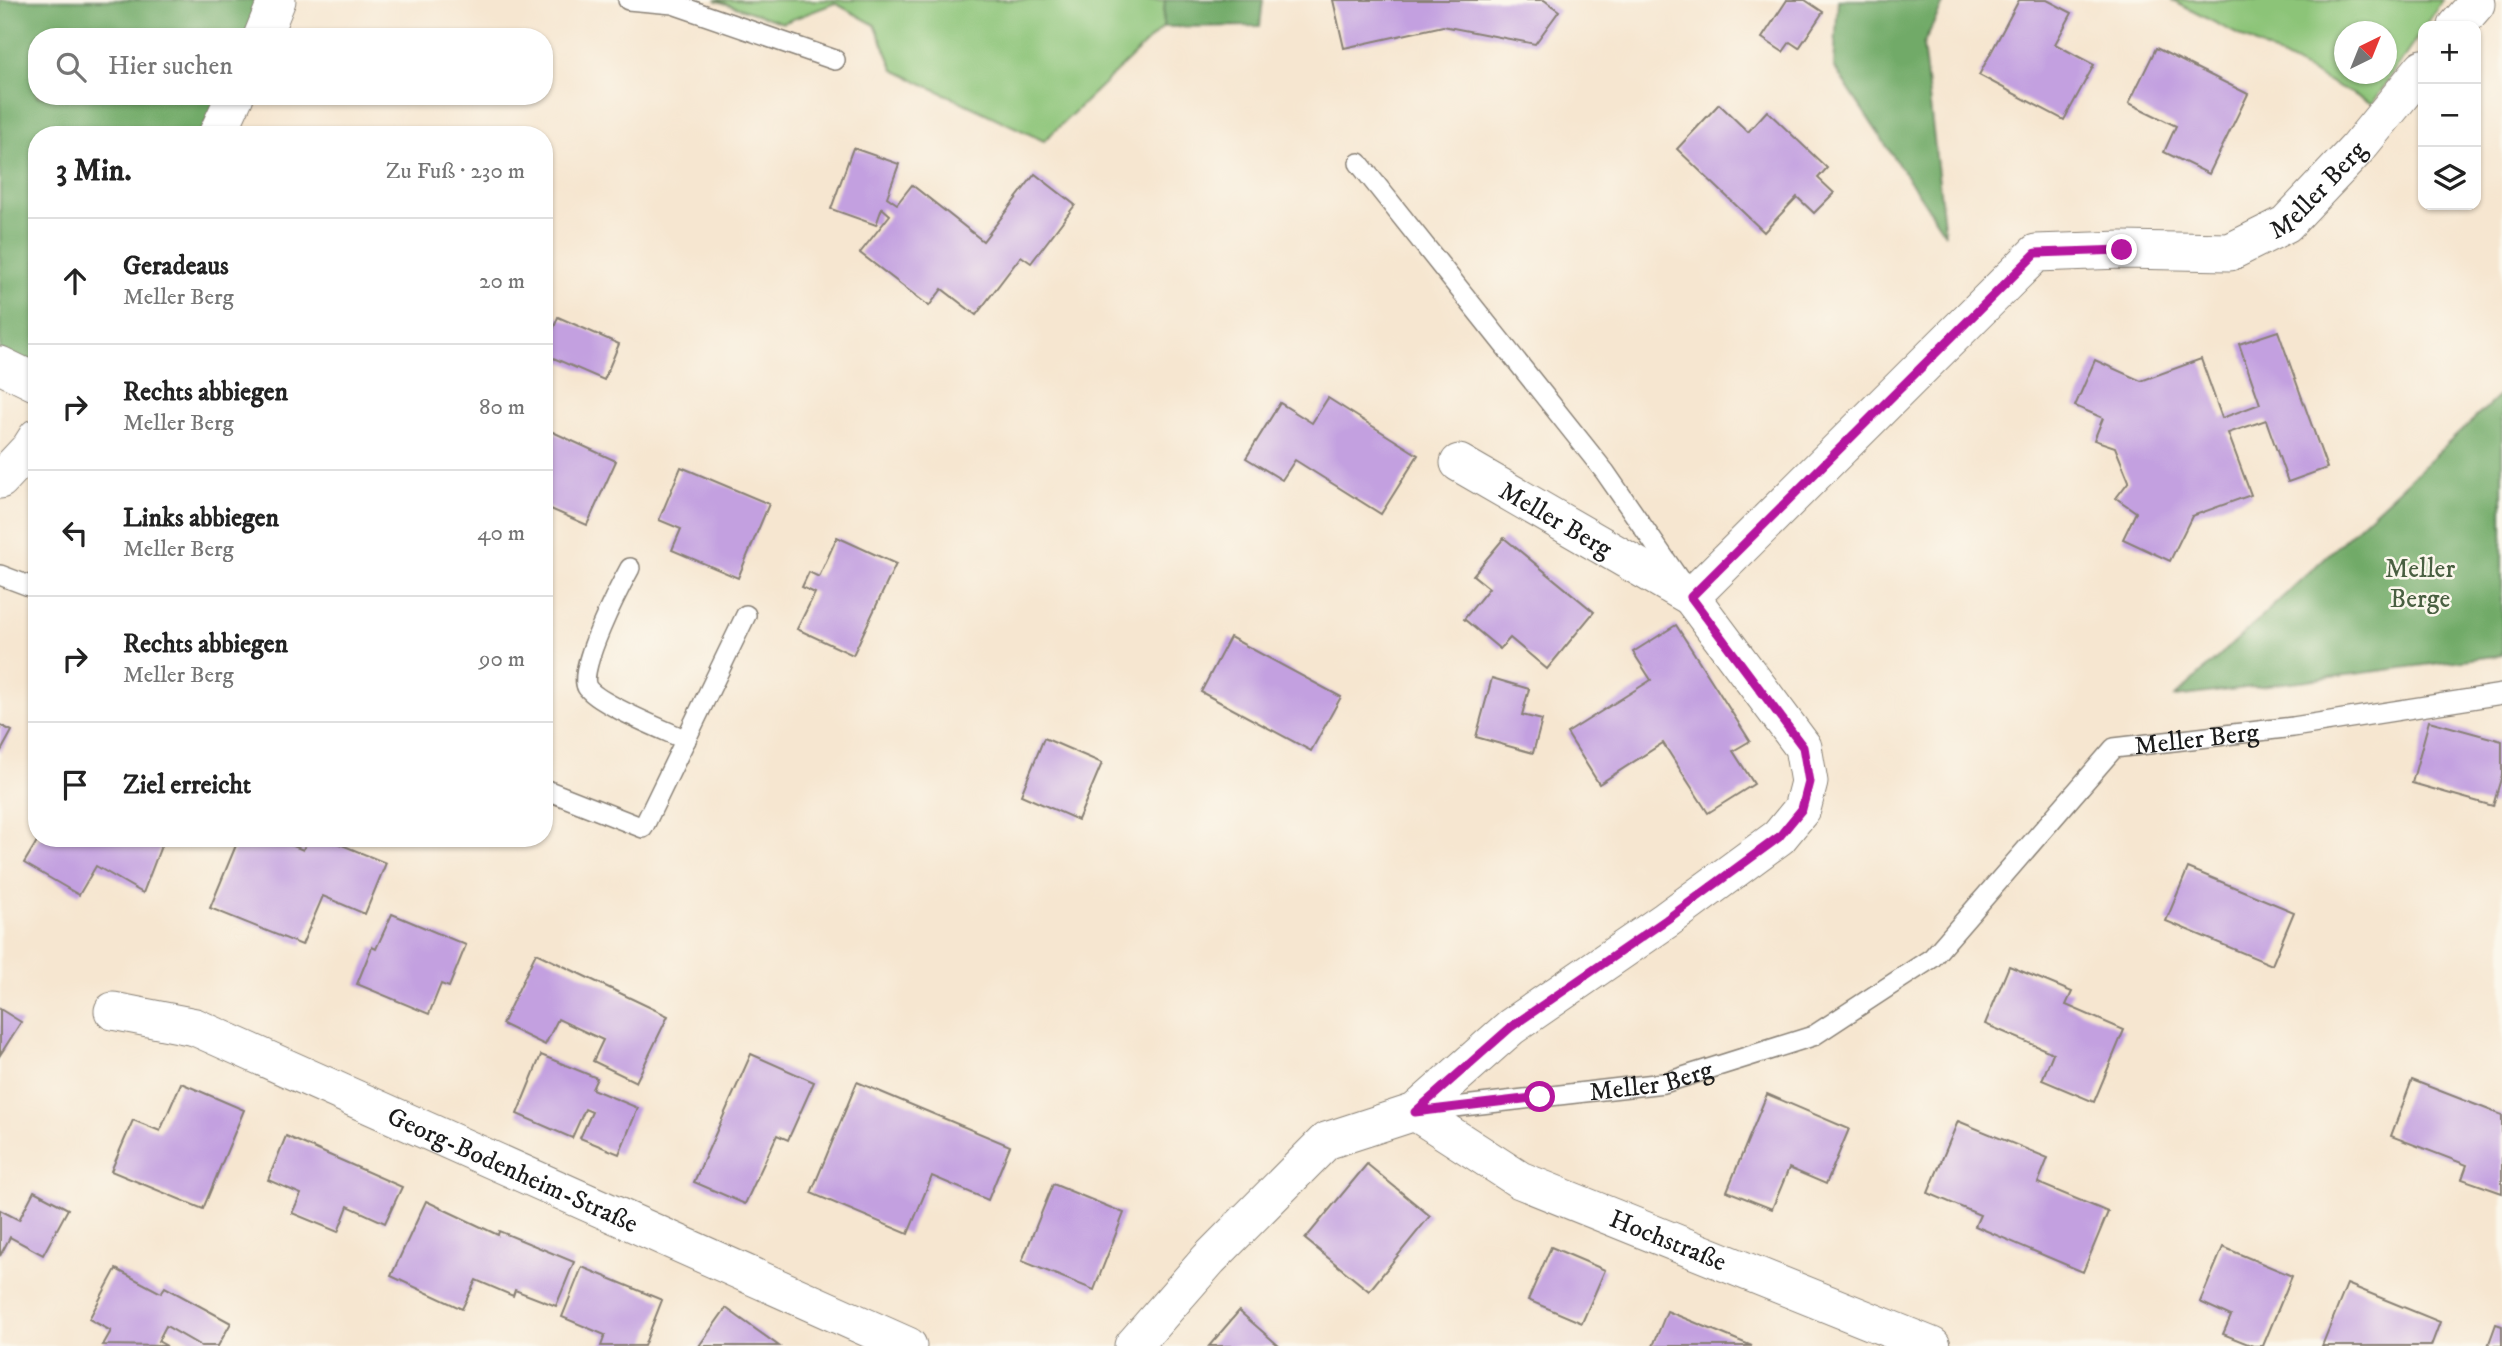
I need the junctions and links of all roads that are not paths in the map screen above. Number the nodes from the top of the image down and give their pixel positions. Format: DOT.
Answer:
graph roads {
  1 [pos="277,0"];
  2 [pos="628,0"];
  3 [pos="266,28"];
  4 [pos="835,60"];
  5 [pos="2418,74"];
  6 [pos="231,105"];
  7 [pos="221,126"];
  8 [pos="1359,163"];
  9 [pos="0,365"];
  10 [pos="28,379"];
  11 [pos="28,450"];
  12 [pos="1459,463"];
  13 [pos="0,480"];
  14 [pos="630,568"];
  15 [pos="0,575"];
  16 [pos="28,586"];
  17 [pos="1691,597"];
  18 [pos="746,615"];
  19 [pos="2502,694"];
  20 [pos="686,740"];
  21 [pos="553,793"];
  22 [pos="113,1011"];
  23 [pos="1415,1112"];
  24 [pos="908,1346"];
  25 [pos="1133,1346"];
  26 [pos="1932,1346"];
  1 -- 3 [label="street"];
  2 -- 4 [label="lane"];
  5 -- 17 [label="street, Meller Berg"];
  6 -- 7 [label="street"];
  8 -- 17 [label="lane"];
  9 -- 10 [label="street"];
  11 -- 13 [label="street"];
  12 -- 17 [label="street, Meller Berg"];
  14 -- 20 [label="lane"];
  15 -- 16 [label="lane"];
  17 -- 23 [label="street, Meller Berg"];
  18 -- 20 [label="lane"];
  19 -- 23 [label="lane, Meller Berg"];
  20 -- 21 [label="lane"];
  22 -- 24 [label="street, Georg-Bodenheim-Straße"];
  23 -- 25 [label="street"];
  23 -- 26 [label="street, Hochstraße"];
}
